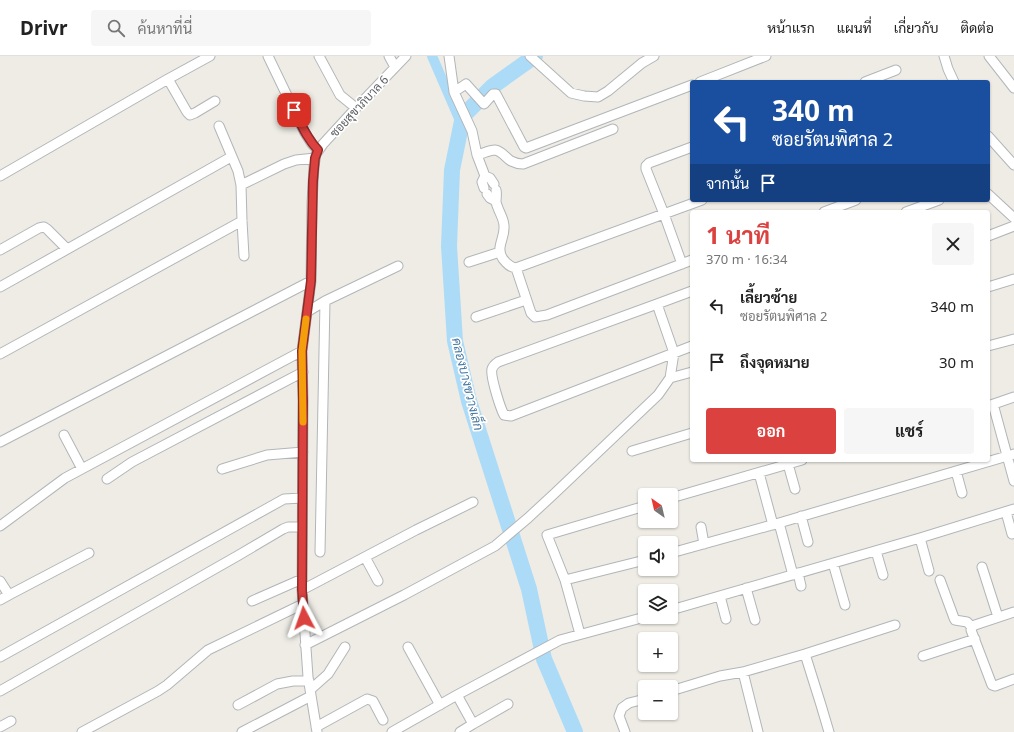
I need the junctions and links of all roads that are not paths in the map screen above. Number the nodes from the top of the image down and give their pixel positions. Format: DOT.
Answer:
graph roads {
  1 [pos="210,56"];
  2 [pos="268,56"];
  3 [pos="319,56"];
  4 [pos="389,56"];
  5 [pos="406,56"];
  6 [pos="449,56"];
  7 [pos="530,56"];
  8 [pos="654,56"];
  9 [pos="766,56"];
  10 [pos="944,56"];
  11 [pos="989,56"];
  12 [pos="395,67"];
  13 [pos="896,70"];
  14 [pos="168,79"];
  15 [pos="705,80"];
  16 [pos="870,80"];
  17 [pos="953,80"];
  18 [pos="690,86"];
  19 [pos="1014,88"];
  20 [pos="454,92"];
  21 [pos="215,102"];
  22 [pos="356,108"];
  23 [pos="219,126"];
  24 [pos="613,129"];
  25 [pos="990,138"];
  26 [pos="690,148"];
  27 [pos="317,154"];
  28 [pos="477,155"];
  29 [pos="232,157"];
  30 [pos="1014,165"];
  31 [pos="0,176"];
  32 [pos="485,176"];
  33 [pos="241,184"];
  34 [pos="990,196"];
  35 [pos="496,201"];
  36 [pos="697,202"];
  37 [pos="848,202"];
  38 [pos="933,202"];
  39 [pos="829,207"];
  40 [pos="911,210"];
  41 [pos="664,214"];
  42 [pos="1014,218"];
  43 [pos="242,221"];
  44 [pos="1014,226"];
  45 [pos="990,235"];
  46 [pos="67,249"];
  47 [pos="0,250"];
  48 [pos="500,252"];
  49 [pos="244,256"];
  50 [pos="690,261"];
  51 [pos="469,262"];
  52 [pos="682,264"];
  53 [pos="398,266"];
  54 [pos="516,268"];
  55 [pos="1014,279"];
  56 [pos="311,281"];
  57 [pos="990,286"];
  58 [pos="0,287"];
  59 [pos="690,292"];
  60 [pos="526,300"];
  61 [pos="325,301"];
  62 [pos="657,304"];
  63 [pos="307,312"];
  64 [pos="476,317"];
  65 [pos="1014,339"];
  66 [pos="990,345"];
  67 [pos="690,347"];
  68 [pos="302,351"];
  69 [pos="674,353"];
  70 [pos="0,354"];
  71 [pos="303,372"];
  72 [pos="690,373"];
  73 [pos="670,378"];
  74 [pos="1014,398"];
  75 [pos="990,405"];
  76 [pos="64,434"];
  77 [pos="690,434"];
  78 [pos="0,442"];
  79 [pos="632,451"];
  80 [pos="303,452"];
  81 [pos="1011,455"];
  82 [pos="990,461"];
  83 [pos="795,462"];
  84 [pos="987,462"];
  85 [pos="788,464"];
  86 [pos="82,469"];
  87 [pos="222,469"];
  88 [pos="956,471"];
  89 [pos="759,473"];
  90 [pos="107,479"];
  91 [pos="1014,481"];
  92 [pos="795,489"];
  93 [pos="962,493"];
  94 [pos="678,496"];
  95 [pos="302,498"];
  96 [pos="473,502"];
  97 [pos="638,508"];
  98 [pos="1010,510"];
  99 [pos="801,516"];
  100 [pos="776,524"];
  101 [pos="0,526"];
  102 [pos="302,527"];
  103 [pos="701,527"];
  104 [pos="1012,534"];
  105 [pos="920,538"];
  106 [pos="808,542"];
  107 [pos="704,544"];
  108 [pos="876,550"];
  109 [pos="678,551"];
  110 [pos="320,552"];
  111 [pos="89,553"];
  112 [pos="365,558"];
  113 [pos="638,562"];
  114 [pos="833,563"];
  115 [pos="982,567"];
  116 [pos="929,571"];
  117 [pos="795,574"];
  118 [pos="883,575"];
  119 [pos="302,579"];
  120 [pos="565,580"];
  121 [pos="940,580"];
  122 [pos="0,581"];
  123 [pos="378,581"];
  124 [pos="802,586"];
  125 [pos="746,588"];
  126 [pos="302,590"];
  127 [pos="9,595"];
  128 [pos="720,596"];
  129 [pos="0,600"];
  130 [pos="252,601"];
  131 [pos="303,604"];
  132 [pos="845,605"];
  133 [pos="678,608"];
  134 [pos="1014,612"];
  135 [pos="998,617"];
  136 [pos="638,619"];
  137 [pos="726,619"];
  138 [pos="755,620"];
  139 [pos="895,625"];
  140 [pos="972,627"];
  141 [pos="580,634"];
  142 [pos="975,639"];
  143 [pos="306,645"];
  144 [pos="408,647"];
  145 [pos="345,648"];
  146 [pos="805,654"];
  147 [pos="923,656"];
  148 [pos="0,657"];
  149 [pos="743,672"];
  150 [pos="1014,679"];
  151 [pos="310,689"];
  152 [pos="678,689"];
  153 [pos="0,691"];
  154 [pos="457,695"];
  155 [pos="638,701"];
  156 [pos="508,704"];
  157 [pos="238,705"];
  158 [pos="440,705"];
  159 [pos="383,720"];
  160 [pos="11,721"];
  161 [pos="0,727"];
  162 [pos="467,729"];
  163 [pos="317,730"];
  164 [pos="82,732"];
  165 [pos="242,732"];
  166 [pos="392,732"];
  167 [pos="625,732"];
  168 [pos="758,732"];
  169 [pos="829,732"];
  1 -- 14 [label="street"];
  2 -- 27 [label="street"];
  3 -- 22 [label="street"];
  4 -- 12 [label="street"];
  5 -- 12 [label="street, ซอยสุขาภิบาล 6"];
  6 -- 20 [label="street"];
  7 -- 8 [label="street"];
  9 -- 15 [label="street"];
  10 -- 17 [label="street"];
  11 -- 19 [label="street"];
  12 -- 22 [label="street, ซอยสุขาภิบาล 6"];
  13 -- 16 [label="street"];
  14 -- 21 [label="street"];
  14 -- 31 [label="street"];
  18 -- 20 [label="street"];
  20 -- 28 [label="street"];
  22 -- 27 [label="street, ซอยสุขาภิบาล 6"];
  23 -- 29 [label="street"];
  24 -- 28 [label="street"];
  25 -- 30 [label="street"];
  26 -- 41 [label="street"];
  27 -- 33 [label="street"];
  27 -- 56 [label="street"];
  28 -- 32 [label="street"];
  29 -- 33 [label="street"];
  29 -- 46 [label="street"];
  32 -- 35 [label="street"];
  32 -- 35 [label="street"];
  33 -- 43 [label="street"];
  34 -- 42 [label="street"];
  35 -- 48 [label="street"];
  36 -- 41 [label="street"];
  37 -- 39 [label="street"];
  38 -- 40 [label="street"];
  41 -- 52 [label="street"];
  41 -- 54 [label="street"];
  43 -- 49 [label="street"];
  43 -- 70 [label="street"];
  44 -- 45 [label="street"];
  46 -- 47 [label="street"];
  46 -- 58 [label="street"];
  48 -- 51 [label="street"];
  48 -- 54 [label="street"];
  50 -- 52 [label="street"];
  52 -- 60 [label="street"];
  53 -- 61 [label="street"];
  54 -- 60 [label="street"];
  55 -- 57 [label="street"];
  56 -- 63 [label="street"];
  56 -- 78 [label="street"];
  59 -- 62 [label="street"];
  60 -- 64 [label="street"];
  61 -- 63 [label="street"];
  61 -- 110 [label="street"];
  62 -- 69 [label="street"];
  62 -- 69 [label="street"];
  63 -- 68 [label="street"];
  65 -- 66 [label="street"];
  67 -- 69 [label="street"];
  68 -- 71 [label="street"];
  68 -- 86 [label="street"];
  69 -- 73 [label="street"];
  71 -- 80 [label="street"];
  71 -- 90 [label="street"];
  72 -- 73 [label="street"];
  73 -- 143 [label="street"];
  74 -- 75 [label="street"];
  75 -- 81 [label="street"];
  76 -- 86 [label="street"];
  77 -- 79 [label="street"];
  80 -- 87 [label="street"];
  80 -- 95 [label="street"];
  81 -- 82 [label="street"];
  81 -- 91 [label="street"];
  83 -- 85 [label="street"];
  84 -- 88 [label="street"];
  85 -- 89 [label="street"];
  85 -- 92 [label="street"];
  86 -- 101 [label="street"];
  88 -- 93 [label="street"];
  88 -- 99 [label="street"];
  89 -- 94 [label="street"];
  89 -- 100 [label="street"];
  95 -- 102 [label="street"];
  95 -- 148 [label="street"];
  96 -- 112 [label="street"];
  97 -- 120 [label="street"];
  98 -- 104 [label="street"];
  98 -- 105 [label="street"];
  99 -- 100 [label="street"];
  99 -- 106 [label="street"];
  100 -- 107 [label="street"];
  100 -- 117 [label="street"];
  102 -- 119 [label="street"];
  102 -- 153 [label="street"];
  103 -- 107 [label="street"];
  105 -- 108 [label="street"];
  105 -- 116 [label="street"];
  107 -- 109 [label="street"];
  108 -- 114 [label="street"];
  108 -- 118 [label="street"];
  111 -- 127 [label="street"];
  112 -- 123 [label="street"];
  112 -- 126 [label="street"];
  113 -- 120 [label="street"];
  114 -- 117 [label="street"];
  114 -- 132 [label="street"];
  115 -- 135 [label="street"];
  117 -- 124 [label="street"];
  117 -- 125 [label="street"];
  119 -- 126 [label="street"];
  119 -- 130 [label="street"];
  120 -- 141 [label="street"];
  121 -- 140 [label="street"];
  122 -- 127 [label="street"];
  125 -- 128 [label="street"];
  125 -- 138 [label="street"];
  126 -- 131 [label="street"];
  127 -- 129 [label="street"];
  128 -- 133 [label="street"];
  128 -- 137 [label="street"];
  131 -- 143 [label="street"];
  131 -- 164 [label="street"];
  134 -- 135 [label="street"];
  135 -- 140 [label="street"];
  136 -- 141 [label="street"];
  139 -- 146 [label="street"];
  140 -- 142 [label="street"];
  141 -- 154 [label="street"];
  142 -- 147 [label="street"];
  142 -- 150 [label="street"];
  143 -- 151 [label="street"];
  144 -- 158 [label="street"];
  145 -- 151 [label="street"];
  146 -- 149 [label="street"];
  146 -- 169 [label="street"];
  149 -- 152 [label="street"];
  149 -- 168 [label="street"];
  151 -- 157 [label="street"];
  151 -- 163 [label="street"];
  151 -- 165 [label="street"];
  154 -- 158 [label="street"];
  154 -- 162 [label="street"];
  155 -- 167 [label="street"];
  156 -- 162 [label="street"];
  158 -- 166 [label="street"];
  159 -- 163 [label="street"];
  160 -- 161 [label="street"];
}
